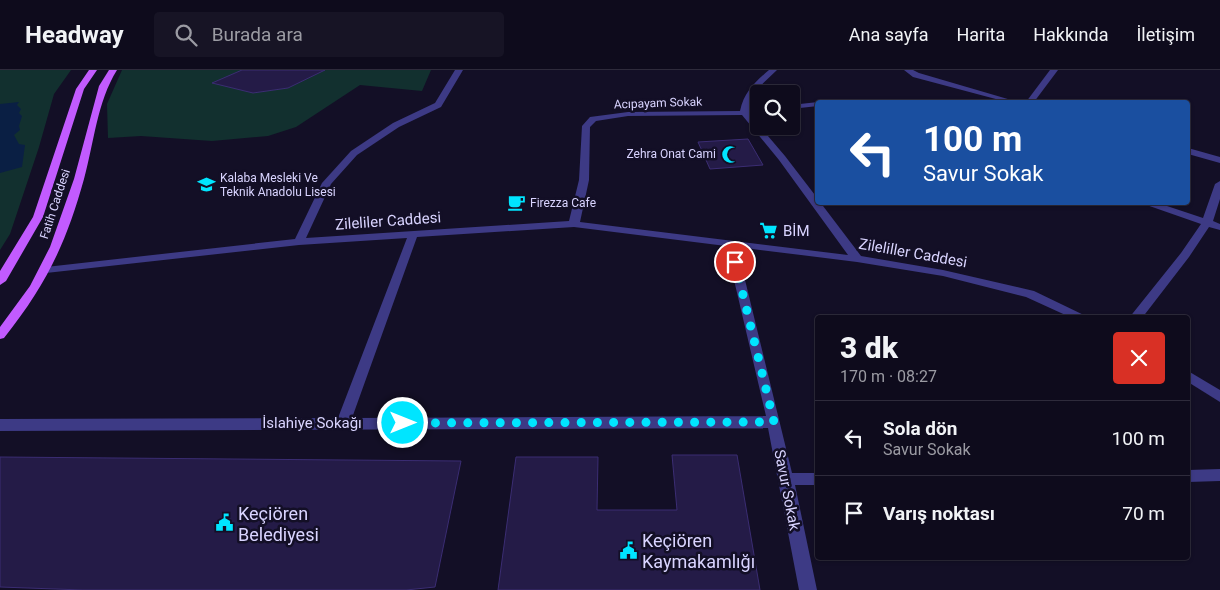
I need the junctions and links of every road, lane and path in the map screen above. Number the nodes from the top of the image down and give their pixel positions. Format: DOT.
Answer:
graph roads {
  1 [pos="93,70"];
  2 [pos="113,70"];
  3 [pos="459,70"];
  4 [pos="773,70"];
  5 [pos="908,70"];
  6 [pos="1054,70"];
  7 [pos="1007,100"];
  8 [pos="1032,100"];
  9 [pos="815,104"];
  10 [pos="800,105"];
  11 [pos="750,112"];
  12 [pos="744,113"];
  13 [pos="1190,152"];
  14 [pos="1220,160"];
  15 [pos="1220,184"];
  16 [pos="815,202"];
  17 [pos="817,205"];
  18 [pos="1151,205"];
  19 [pos="1208,223"];
  20 [pos="574,224"];
  21 [pos="1220,227"];
  22 [pos="413,235"];
  23 [pos="299,242"];
  24 [pos="731,244"];
  25 [pos="857,259"];
  26 [pos="46,270"];
  27 [pos="0,281"];
  28 [pos="1077,315"];
  29 [pos="1137,315"];
  30 [pos="0,335"];
  31 [pos="1190,377"];
  32 [pos="1220,397"];
  33 [pos="774,422"];
  34 [pos="343,423"];
  35 [pos="0,425"];
  36 [pos="1220,475"];
  37 [pos="1190,476"];
  38 [pos="786,479"];
  39 [pos="815,479"];
  40 [pos="808,590"];
  1 -- 27 [label="main road, Fatih Caddesi"];
  2 -- 26 [label="main road, Fatih Caddesi"];
  3 -- 23 [label="street"];
  4 -- 12 [label="street"];
  5 -- 7 [label="street"];
  6 -- 8 [label="street"];
  9 -- 10 [label="street"];
  11 -- 12 [label="street, Acıpayam Sokak"];
  12 -- 16 [label="street"];
  12 -- 20 [label="street, Acıpayam Sokak"];
  13 -- 14 [label="street"];
  15 -- 19 [label="street"];
  17 -- 25 [label="street"];
  18 -- 19 [label="street"];
  19 -- 21 [label="street"];
  19 -- 29 [label="street"];
  20 -- 22 [label="street, Zileliler Caddesi"];
  20 -- 24 [label="street, Zileliler Caddesi"];
  22 -- 23 [label="street, Zileliler Caddesi"];
  22 -- 34 [label="street"];
  23 -- 26 [label="street, Zileliler Caddesi"];
  24 -- 25 [label="street, Zileliller Caddesi"];
  24 -- 33 [label="street, Savur Sokak"];
  25 -- 28 [label="street, Zileliller Caddesi"];
  26 -- 30 [label="main road, Fatih Caddesi"];
  31 -- 32 [label="street"];
  33 -- 34 [label="street, İslahiye Sokağı"];
  33 -- 38 [label="street, Savur Sokak"];
  34 -- 35 [label="street, İslahiye Sokağı"];
  36 -- 37 [label="street"];
  38 -- 39 [label="street"];
  38 -- 40 [label="street, Savur Sokak"];
}
